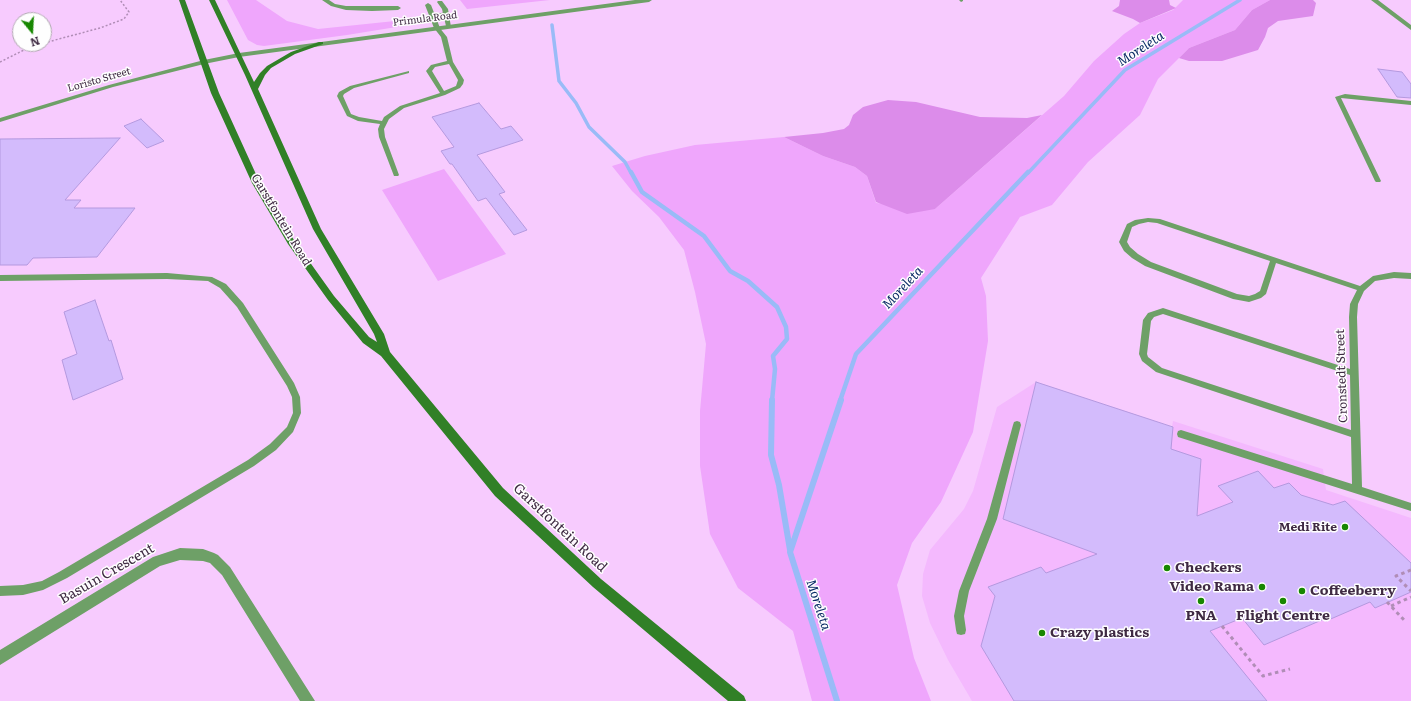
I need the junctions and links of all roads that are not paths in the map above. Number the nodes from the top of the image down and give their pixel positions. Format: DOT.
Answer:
graph roads {
  1 [pos="182,0"];
  2 [pos="212,0"];
  3 [pos="325,0"];
  4 [pos="649,0"];
  5 [pos="1374,0"];
  6 [pos="1380,0"];
  7 [pos="426,2"];
  8 [pos="440,2"];
  9 [pos="398,8"];
  10 [pos="1390,11"];
  11 [pos="446,13"];
  12 [pos="433,15"];
  13 [pos="449,26"];
  14 [pos="438,28"];
  15 [pos="1411,28"];
  16 [pos="444,38"];
  17 [pos="321,43"];
  18 [pos="239,55"];
  19 [pos="204,62"];
  20 [pos="450,62"];
  21 [pos="407,72"];
  22 [pos="254,88"];
  23 [pos="443,94"];
  24 [pos="1411,103"];
  25 [pos="0,120"];
  26 [pos="383,123"];
  27 [pos="396,175"];
  28 [pos="1378,181"];
  29 [pos="1274,260"];
  30 [pos="1411,276"];
  31 [pos="0,278"];
  32 [pos="1361,289"];
  33 [pos="385,354"];
  34 [pos="1354,373"];
  35 [pos="1017,425"];
  36 [pos="1181,434"];
  37 [pos="1356,436"];
  38 [pos="1357,490"];
  39 [pos="1411,507"];
  40 [pos="0,591"];
  41 [pos="961,630"];
  42 [pos="0,658"];
  43 [pos="308,701"];
  44 [pos="739,701"];
  1 -- 19 [label="main road, Garstfontein Road"];
  2 -- 18 [label="main road, Garstfontein Road"];
  3 -- 9 [label="street"];
  4 -- 13 [label="street, Primula Road"];
  5 -- 10 [label="street"];
  6 -- 10 [label="street"];
  7 -- 12 [label="street"];
  8 -- 11 [label="street"];
  10 -- 15 [label="street"];
  11 -- 12 [label="lane"];
  11 -- 13 [label="street"];
  12 -- 14 [label="street"];
  13 -- 14 [label="street, Primula Road"];
  13 -- 16 [label="lane"];
  14 -- 16 [label="lane"];
  14 -- 17 [label="street, Primula Road"];
  16 -- 20 [label="lane"];
  17 -- 18 [label="street, Primula Road"];
  17 -- 22 [label="main road"];
  18 -- 19 [label="street, Primula Road"];
  18 -- 22 [label="main road, Garstfontein Road"];
  19 -- 25 [label="street, Loristo Street"];
  19 -- 33 [label="main road, Garstfontein Road"];
  20 -- 23 [label="lane"];
  20 -- 23 [label="lane"];
  21 -- 26 [label="lane"];
  22 -- 33 [label="main road, Garstfontein Road"];
  23 -- 26 [label="lane"];
  24 -- 28 [label="lane"];
  26 -- 27 [label="lane"];
  29 -- 29 [label="lane"];
  29 -- 32 [label="lane"];
  30 -- 32 [label="lane"];
  31 -- 40 [label="lane"];
  32 -- 34 [label="lane, Cronstedt Street"];
  33 -- 44 [label="main road, Garstfontein Road"];
  34 -- 37 [label="lane, Cronstedt Street"];
  34 -- 37 [label="lane"];
  35 -- 41 [label="lane"];
  36 -- 38 [label="lane"];
  37 -- 38 [label="lane, Cronstedt Street"];
  38 -- 39 [label="lane"];
  42 -- 43 [label="street, Basuin Crescent"];
}
